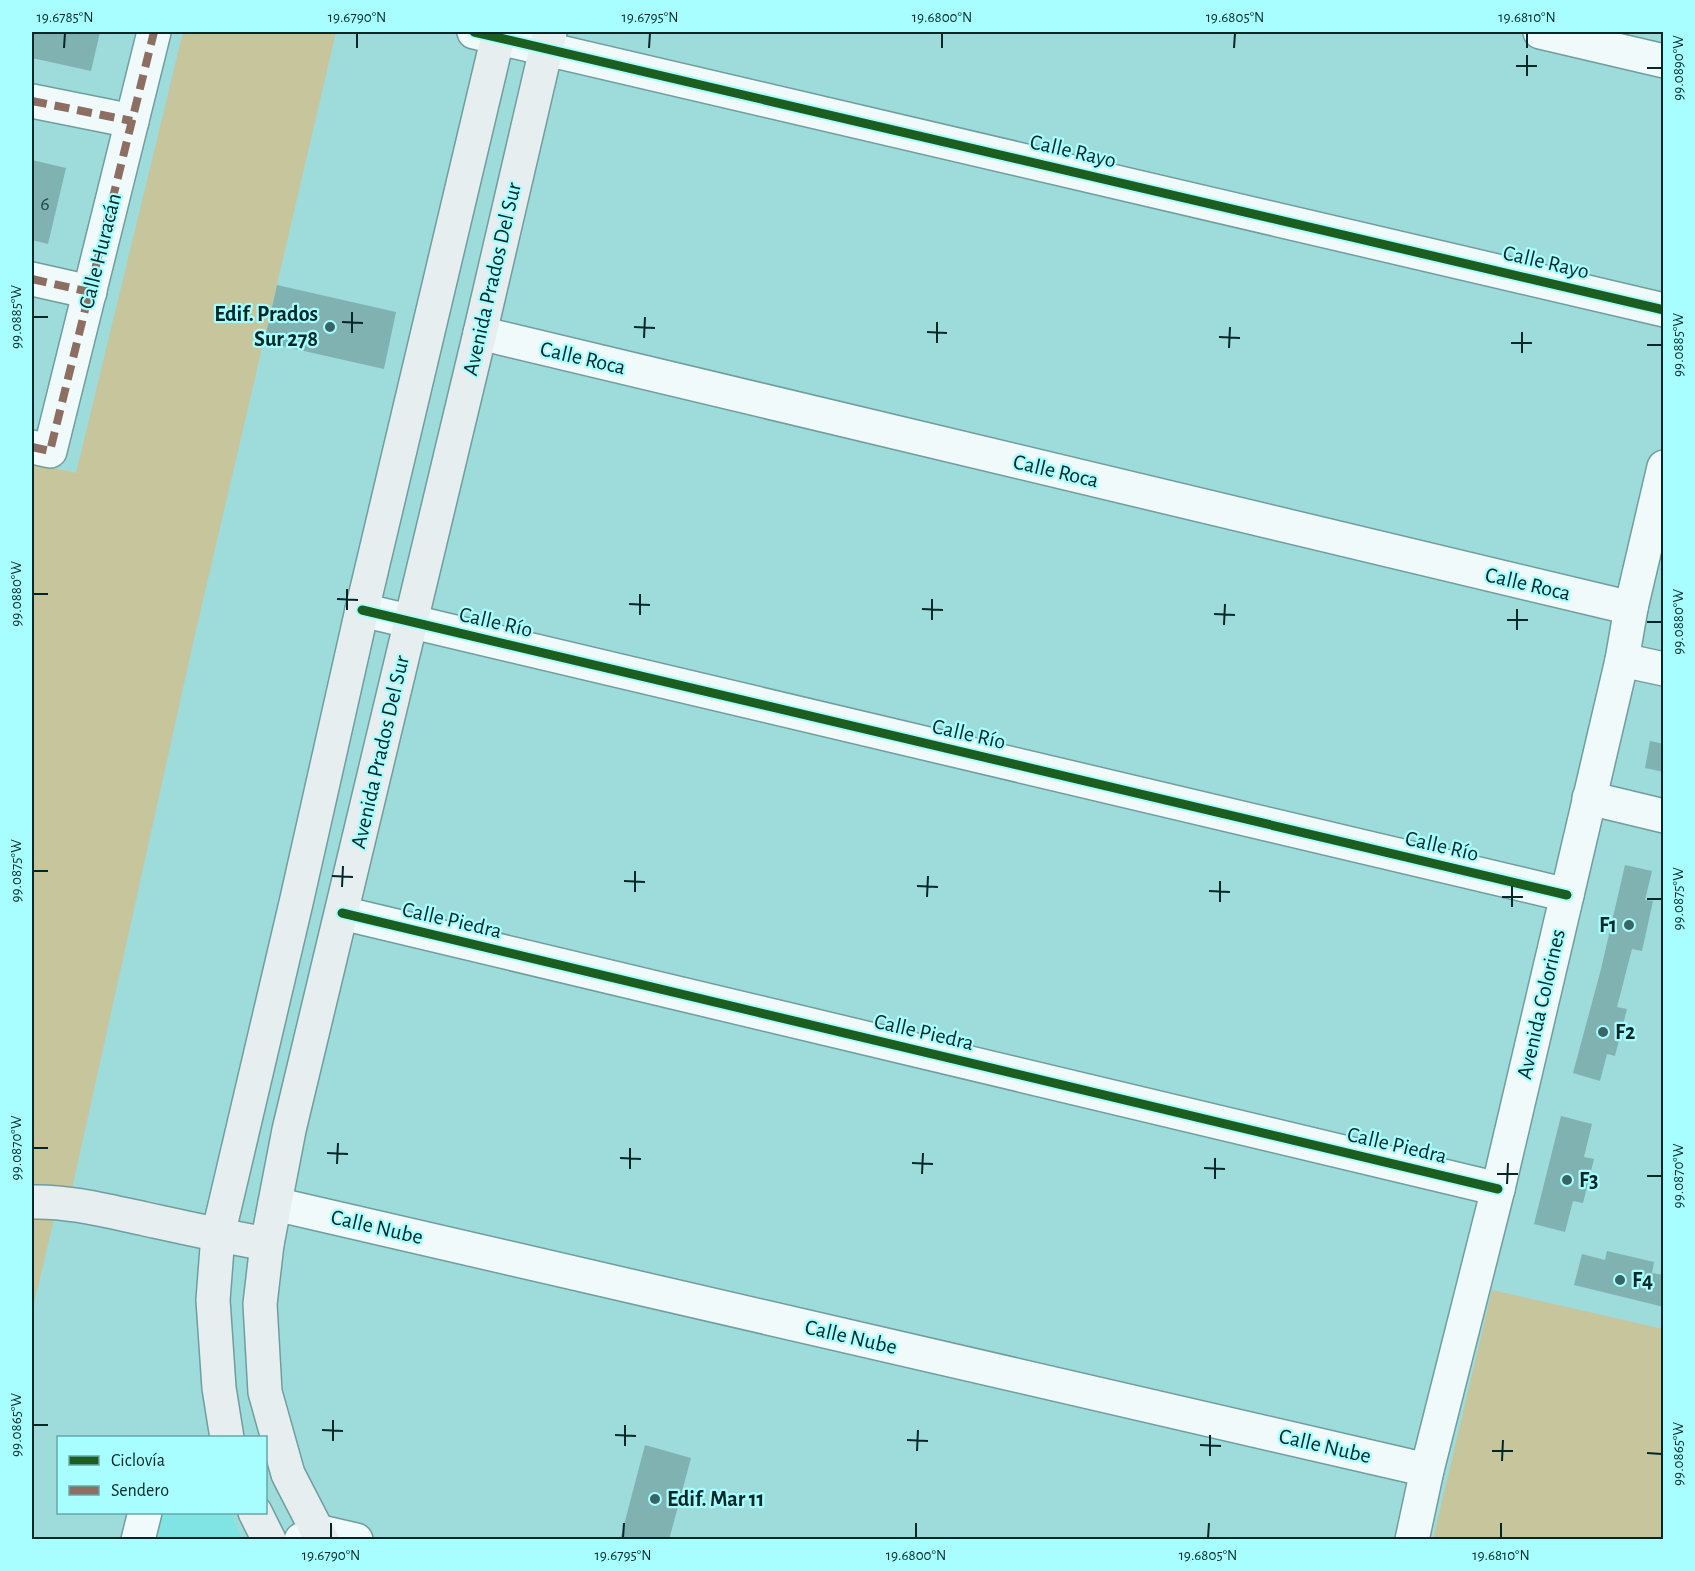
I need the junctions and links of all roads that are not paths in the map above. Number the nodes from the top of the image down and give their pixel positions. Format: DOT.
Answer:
graph roads {
  1 [pos="154,32"];
  2 [pos="1540,32"];
  3 [pos="490,33"];
  4 [pos="548,40"];
  5 [pos="1664,61"];
  6 [pos="32,101"];
  7 [pos="132,121"];
  8 [pos="32,279"];
  9 [pos="90,292"];
  10 [pos="1664,310"];
  11 [pos="480,333"];
  12 [pos="32,447"];
  13 [pos="1664,467"];
  14 [pos="1631,608"];
  15 [pos="362,610"];
  16 [pos="410,622"];
  17 [pos="1622,660"];
  18 [pos="1664,669"];
  19 [pos="1589,798"];
  20 [pos="1664,816"];
  21 [pos="1567,896"];
  22 [pos="342,914"];
  23 [pos="1498,1189"];
  24 [pos="32,1202"];
  25 [pos="275,1204"];
  26 [pos="218,1235"];
  27 [pos="267,1244"];
  28 [pos="227,1436"];
  29 [pos="1427,1470"];
  30 [pos="144,1514"];
  31 [pos="256,1514"];
  32 [pos="313,1537"];
  33 [pos="138,1539"];
  34 [pos="268,1539"];
  35 [pos="356,1539"];
  36 [pos="1412,1539"];
  1 -- 7 [label="street, Calle Huracán"];
  2 -- 5 [label="street"];
  3 -- 4 [label="street, Calle Rayo"];
  3 -- 15 [label="main road"];
  4 -- 10 [label="street, Calle Rayo"];
  4 -- 11 [label="main road, Avenida Prados Del Sur"];
  6 -- 7 [label="street"];
  7 -- 9 [label="street, Calle Huracán"];
  8 -- 9 [label="street"];
  9 -- 12 [label="street, Calle Huracán"];
  11 -- 14 [label="street, Calle Roca"];
  11 -- 16 [label="main road, Avenida Prados Del Sur"];
  13 -- 14 [label="street, Avenida Colorines"];
  14 -- 17 [label="street, Avenida Colorines"];
  15 -- 16 [label="street, Calle Río"];
  15 -- 26 [label="main road"];
  16 -- 21 [label="street, Calle Río"];
  16 -- 22 [label="main road, Avenida Prados Del Sur"];
  17 -- 18 [label="street"];
  17 -- 19 [label="street, Avenida Colorines"];
  19 -- 20 [label="street"];
  19 -- 21 [label="street, Avenida Colorines"];
  21 -- 23 [label="street, Avenida Colorines"];
  22 -- 23 [label="street, Calle Piedra"];
  22 -- 25 [label="main road, Avenida Prados Del Sur"];
  23 -- 29 [label="street, Avenida Colorines"];
  24 -- 26 [label="main road"];
  25 -- 27 [label="main road, Avenida Prados Del Sur"];
  25 -- 29 [label="street, Calle Nube"];
  26 -- 27 [label="main road"];
  26 -- 28 [label="main road"];
  27 -- 32 [label="main road, Avenida Prados Del Sur"];
  29 -- 36 [label="street, Avenida Colorines"];
  30 -- 33 [label="street"];
  31 -- 34 [label="main road"];
  32 -- 35 [label="street"];
}
